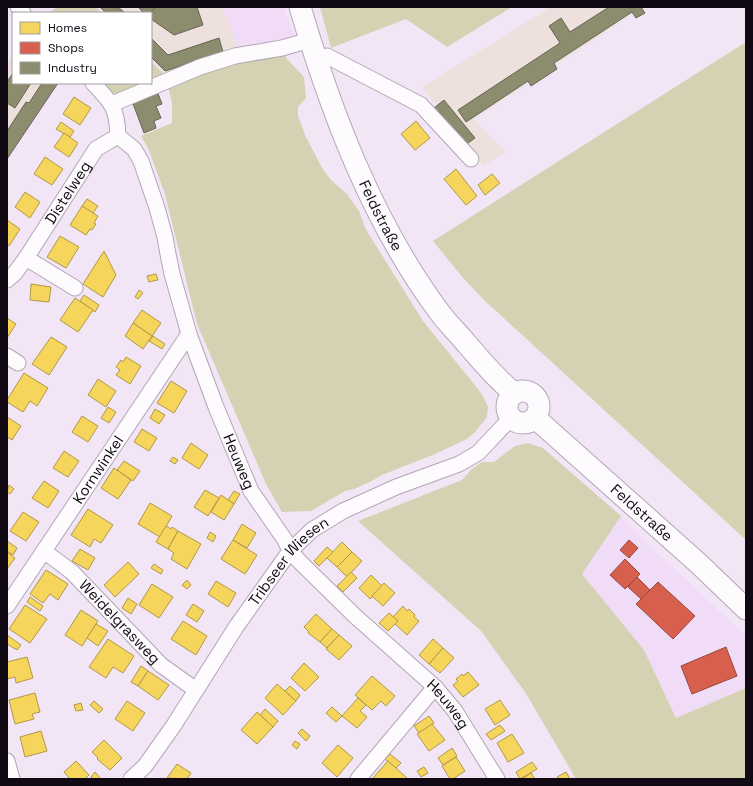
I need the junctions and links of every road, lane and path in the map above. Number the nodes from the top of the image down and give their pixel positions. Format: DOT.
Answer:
graph roads {
  1 [pos="300,7"];
  2 [pos="310,40"];
  3 [pos="317,59"];
  4 [pos="94,84"];
  5 [pos="112,104"];
  6 [pos="118,136"];
  7 [pos="471,159"];
  8 [pos="26,258"];
  9 [pos="7,280"];
  10 [pos="75,288"];
  11 [pos="189,334"];
  12 [pos="514,393"];
  13 [pos="511,418"];
  14 [pos="535,419"];
  15 [pos="44,551"];
  16 [pos="290,551"];
  17 [pos="7,606"];
  18 [pos="746,609"];
  19 [pos="435,687"];
  20 [pos="196,690"];
  21 [pos="7,761"];
  22 [pos="12,779"];
  23 [pos="131,779"];
  24 [pos="358,779"];
  25 [pos="496,779"];
  1 -- 2 [label="main road, Feldstraße"];
  2 -- 3 [label="main road, Feldstraße"];
  2 -- 5 [label="street"];
  3 -- 7 [label="street"];
  3 -- 12 [label="main road, Feldstraße"];
  4 -- 5 [label="street"];
  5 -- 6 [label="street"];
  6 -- 8 [label="street, Distelweg"];
  6 -- 11 [label="street, Heuweg"];
  8 -- 9 [label="street, Distelweg"];
  8 -- 10 [label="street"];
  11 -- 15 [label="street, Kornwinkel"];
  11 -- 16 [label="street, Heuweg"];
  12 -- 13 [label="main road"];
  12 -- 14 [label="main road"];
  13 -- 14 [label="main road"];
  13 -- 16 [label="street, Tribseer Wiesen"];
  14 -- 18 [label="main road, Feldstraße"];
  15 -- 17 [label="street, Kornwinkel"];
  15 -- 20 [label="street, Weidelgrasweg"];
  16 -- 19 [label="street, Heuweg"];
  16 -- 20 [label="street, Tribseer Wiesen"];
  19 -- 24 [label="street"];
  19 -- 25 [label="street, Heuweg"];
  20 -- 23 [label="street, Tribseer Wiesen"];
  21 -- 22 [label="street"];
}
